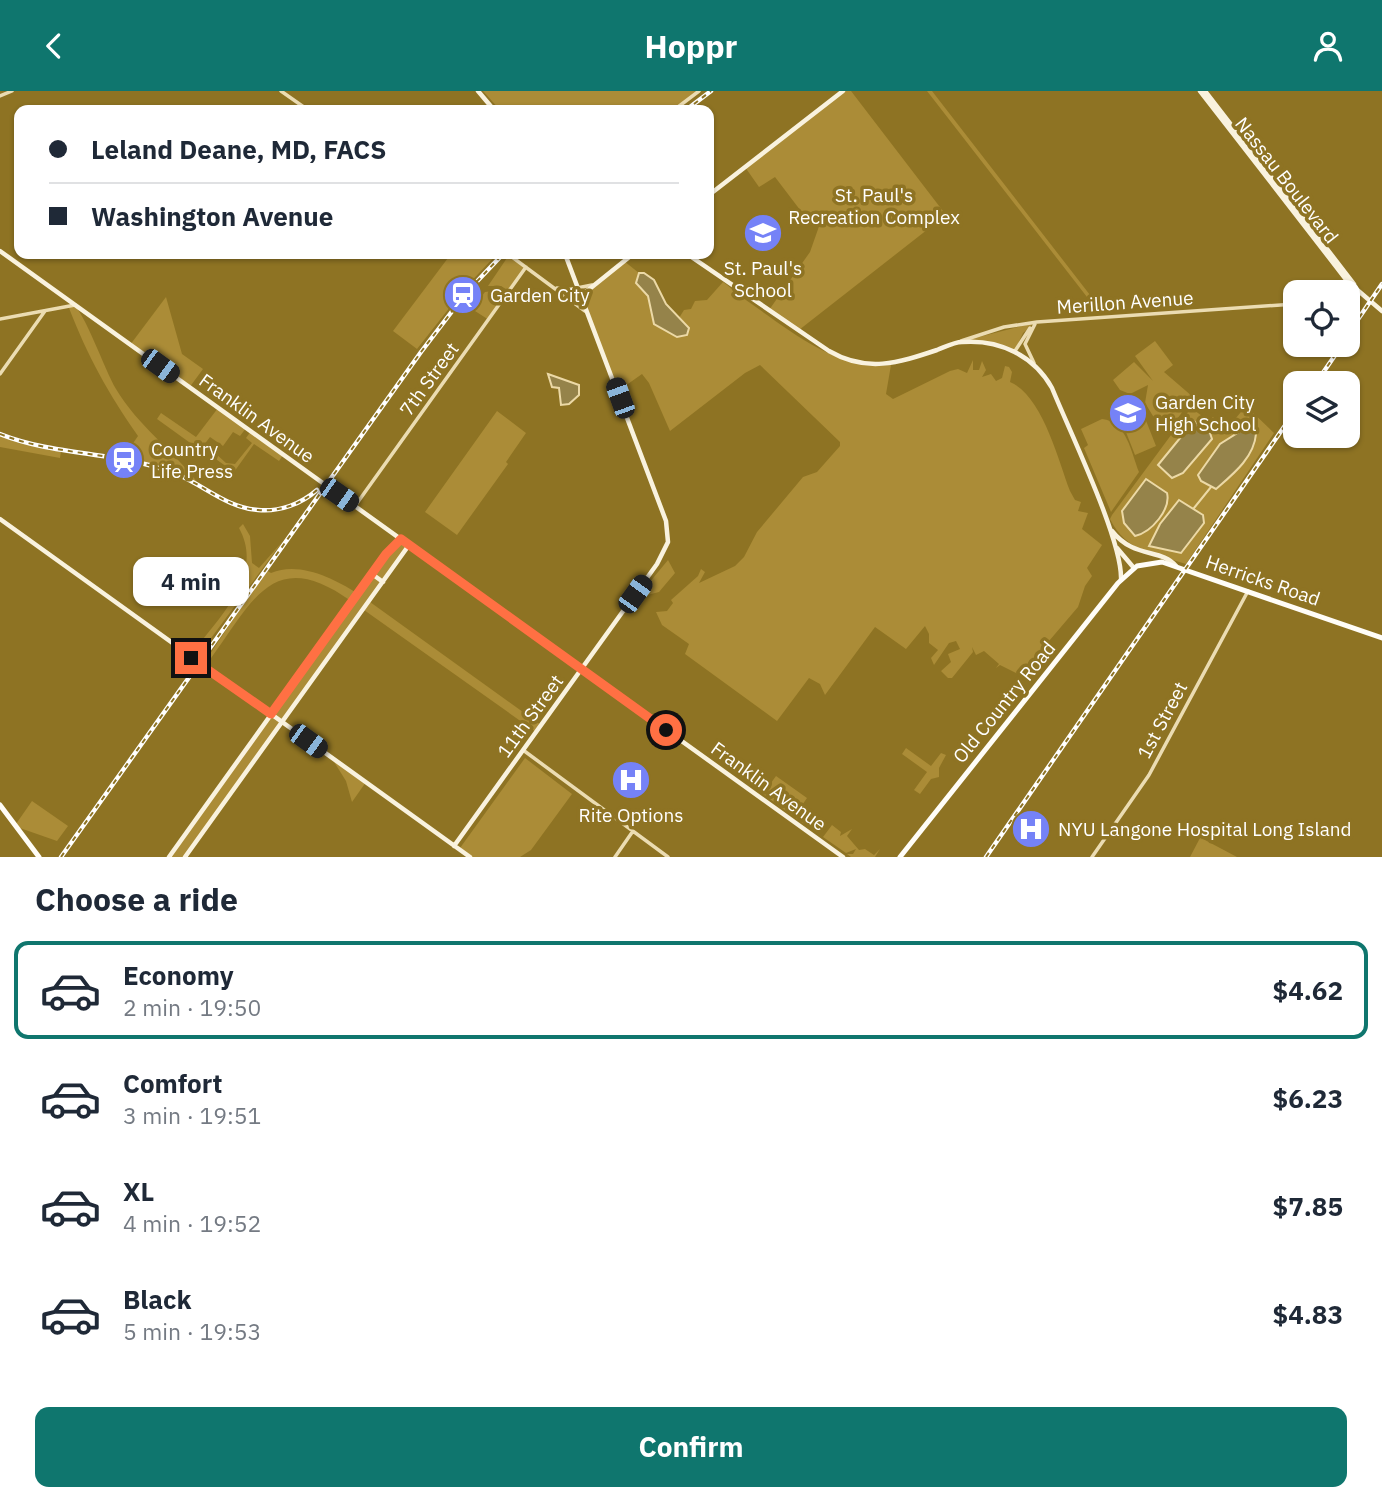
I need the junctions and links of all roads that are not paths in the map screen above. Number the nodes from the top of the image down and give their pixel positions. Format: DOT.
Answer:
graph roads {
  1 [pos="12,91"];
  2 [pos="281,91"];
  3 [pos="478,91"];
  4 [pos="699,91"];
  5 [pos="843,91"];
  6 [pos="1202,91"];
  7 [pos="0,96"];
  8 [pos="301,105"];
  9 [pos="490,105"];
  10 [pos="681,105"];
  11 [pos="714,191"];
  12 [pos="0,251"];
  13 [pos="515,259"];
  14 [pos="567,259"];
  15 [pos="626,259"];
  16 [pos="694,259"];
  17 [pos="526,267"];
  18 [pos="1346,280"];
  19 [pos="592,285"];
  20 [pos="553,286"];
  21 [pos="579,288"];
  22 [pos="1360,291"];
  23 [pos="582,295"];
  24 [pos="569,298"];
  25 [pos="75,305"];
  26 [pos="1283,305"];
  27 [pos="45,311"];
  28 [pos="1382,311"];
  29 [pos="590,314"];
  30 [pos="0,319"];
  31 [pos="1037,322"];
  32 [pos="961,342"];
  33 [pos="1015,351"];
  34 [pos="1036,366"];
  35 [pos="0,374"];
  36 [pos="355,506"];
  37 [pos="0,519"];
  38 [pos="1107,525"];
  39 [pos="1112,538"];
  40 [pos="401,539"];
  41 [pos="409,545"];
  42 [pos="1176,566"];
  43 [pos="1134,568"];
  44 [pos="372,574"];
  45 [pos="1121,580"];
  46 [pos="383,582"];
  47 [pos="1248,591"];
  48 [pos="1382,638"];
  49 [pos="581,669"];
  50 [pos="271,714"];
  51 [pos="282,722"];
  52 [pos="523,750"];
  53 [pos="0,805"];
  54 [pos="633,831"];
  55 [pos="454,846"];
  56 [pos="39,857"];
  57 [pos="169,857"];
  58 [pos="185,857"];
  59 [pos="470,857"];
  60 [pos="615,857"];
  61 [pos="668,857"];
  62 [pos="843,857"];
  63 [pos="900,857"];
  64 [pos="1092,857"];
  1 -- 7 [label="street"];
  2 -- 8 [label="street"];
  3 -- 9 [label="main road"];
  4 -- 10 [label="street"];
  5 -- 11 [label="main road"];
  6 -- 18 [label="main road, Nassau Boulevard"];
  12 -- 25 [label="main road, Franklin Avenue"];
  13 -- 17 [label="street"];
  14 -- 21 [label="main road"];
  15 -- 19 [label="main road"];
  16 -- 32 [label="main road"];
  17 -- 20 [label="street"];
  17 -- 36 [label="street, 7th Street"];
  19 -- 21 [label="street"];
  19 -- 23 [label="main road"];
  20 -- 21 [label="street"];
  20 -- 24 [label="street"];
  21 -- 23 [label="main road"];
  22 -- 28 [label="main road, Nassau Boulevard"];
  23 -- 24 [label="street"];
  23 -- 29 [label="main road"];
  24 -- 29 [label="street"];
  25 -- 27 [label="street"];
  25 -- 36 [label="main road, Franklin Avenue"];
  26 -- 31 [label="street, Merillon Avenue"];
  27 -- 30 [label="street"];
  27 -- 35 [label="street"];
  29 -- 49 [label="main road, 11th Street"];
  31 -- 32 [label="street, Merillon Avenue"];
  31 -- 33 [label="street"];
  31 -- 34 [label="street"];
  32 -- 33 [label="main road"];
  33 -- 34 [label="main road"];
  34 -- 38 [label="main road"];
  36 -- 40 [label="main road, Franklin Avenue"];
  37 -- 50 [label="main road"];
  38 -- 39 [label="main road"];
  38 -- 42 [label="main road"];
  39 -- 43 [label="main road"];
  39 -- 45 [label="main road"];
  40 -- 41 [label="main road, Franklin Avenue"];
  40 -- 44 [label="main road"];
  41 -- 46 [label="main road"];
  41 -- 49 [label="main road, Franklin Avenue"];
  42 -- 43 [label="main road, Herricks Road"];
  42 -- 47 [label="main road, Herricks Road"];
  43 -- 45 [label="main road, Old Country Road"];
  44 -- 46 [label="main road"];
  44 -- 50 [label="main road"];
  45 -- 63 [label="main road, Old Country Road"];
  46 -- 51 [label="main road"];
  47 -- 48 [label="main road, Herricks Road"];
  47 -- 64 [label="street, 1st Street"];
  49 -- 52 [label="main road, 11th Street"];
  49 -- 62 [label="main road, Franklin Avenue"];
  50 -- 51 [label="main road"];
  50 -- 57 [label="main road"];
  51 -- 55 [label="main road"];
  51 -- 58 [label="main road"];
  52 -- 54 [label="street"];
  52 -- 55 [label="main road, 11th Street"];
  53 -- 56 [label="main road"];
  54 -- 60 [label="street"];
  54 -- 61 [label="street"];
  55 -- 59 [label="main road"];
}
